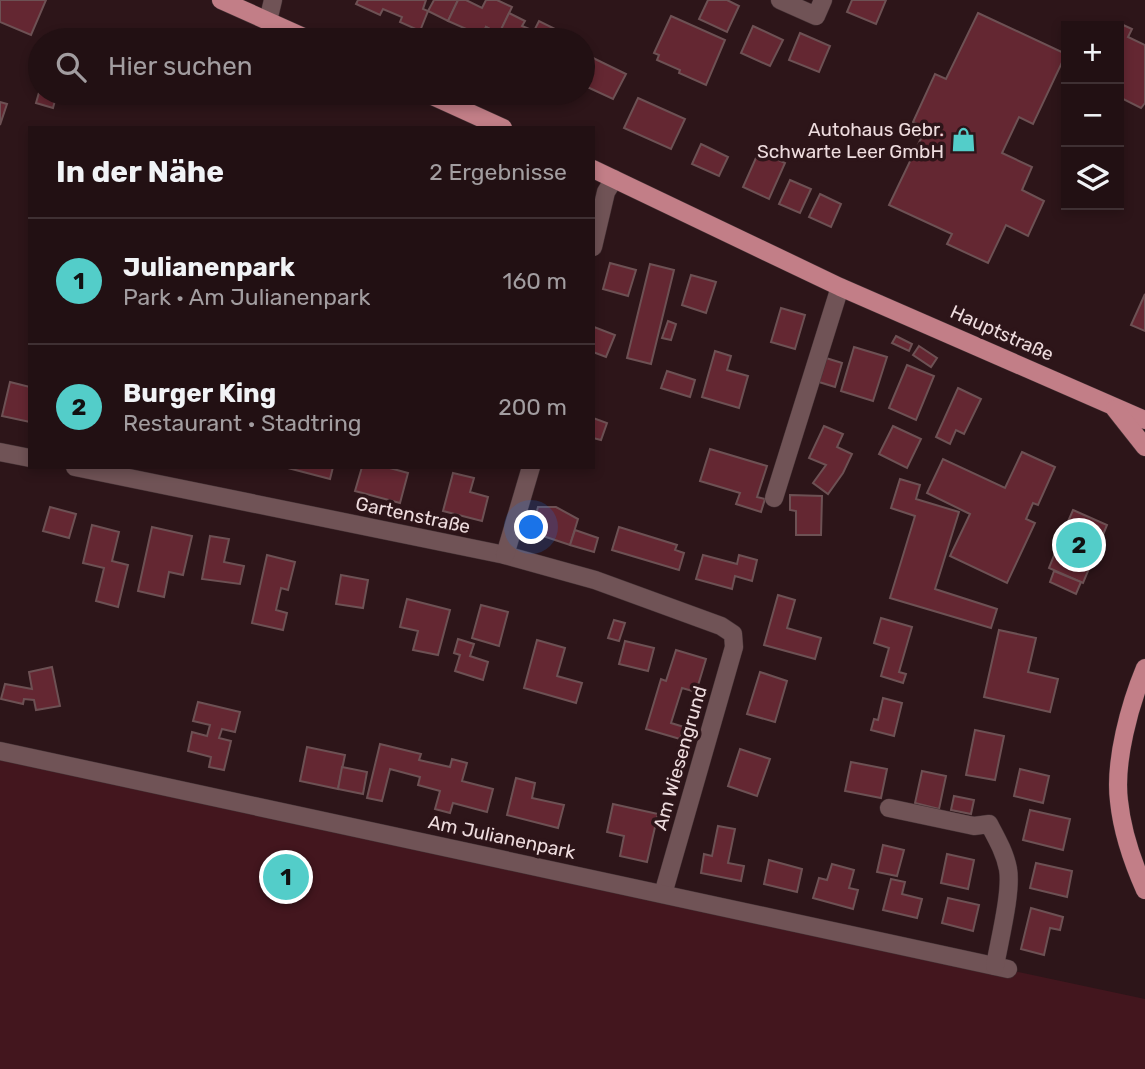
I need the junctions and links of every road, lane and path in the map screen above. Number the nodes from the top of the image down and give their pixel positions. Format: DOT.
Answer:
graph roads {
  1 [pos="221,0"];
  2 [pos="273,0"];
  3 [pos="780,0"];
  4 [pos="823,0"];
  5 [pos="246,5"];
  6 [pos="268,21"];
  7 [pos="283,28"];
  8 [pos="452,105"];
  9 [pos="499,126"];
  10 [pos="595,170"];
  11 [pos="614,179"];
  12 [pos="595,239"];
  13 [pos="840,287"];
  14 [pos="1112,404"];
  15 [pos="1145,408"];
  16 [pos="1145,420"];
  17 [pos="1145,447"];
  18 [pos="0,452"];
  19 [pos="28,458"];
  20 [pos="85,469"];
  21 [pos="530,469"];
  22 [pos="774,498"];
  23 [pos="505,555"];
  24 [pos="733,634"];
  25 [pos="1145,668"];
  26 [pos="0,751"];
  27 [pos="889,808"];
  28 [pos="1145,890"];
  29 [pos="663,894"];
  1 -- 5 [label="main road"];
  2 -- 6 [label="street"];
  3 -- 4 [label="street"];
  5 -- 6 [label="main road"];
  6 -- 7 [label="main road"];
  8 -- 9 [label="main road"];
  10 -- 11 [label="main road, Hauptstraße"];
  11 -- 12 [label="street"];
  11 -- 13 [label="main road, Hauptstraße"];
  13 -- 14 [label="main road, Hauptstraße"];
  13 -- 22 [label="street"];
  14 -- 15 [label="main road"];
  14 -- 16 [label="main road, Hauptstraße"];
  14 -- 17 [label="main road"];
  18 -- 19 [label="street"];
  20 -- 23 [label="street, Gartenstraße"];
  21 -- 23 [label="street"];
  23 -- 24 [label="street, Gartenstraße"];
  24 -- 29 [label="street, Am Wiesengrund"];
  25 -- 28 [label="main road"];
  26 -- 29 [label="street, Am Julianenpark"];
  27 -- 29 [label="street, Am Julianenpark"];
}
